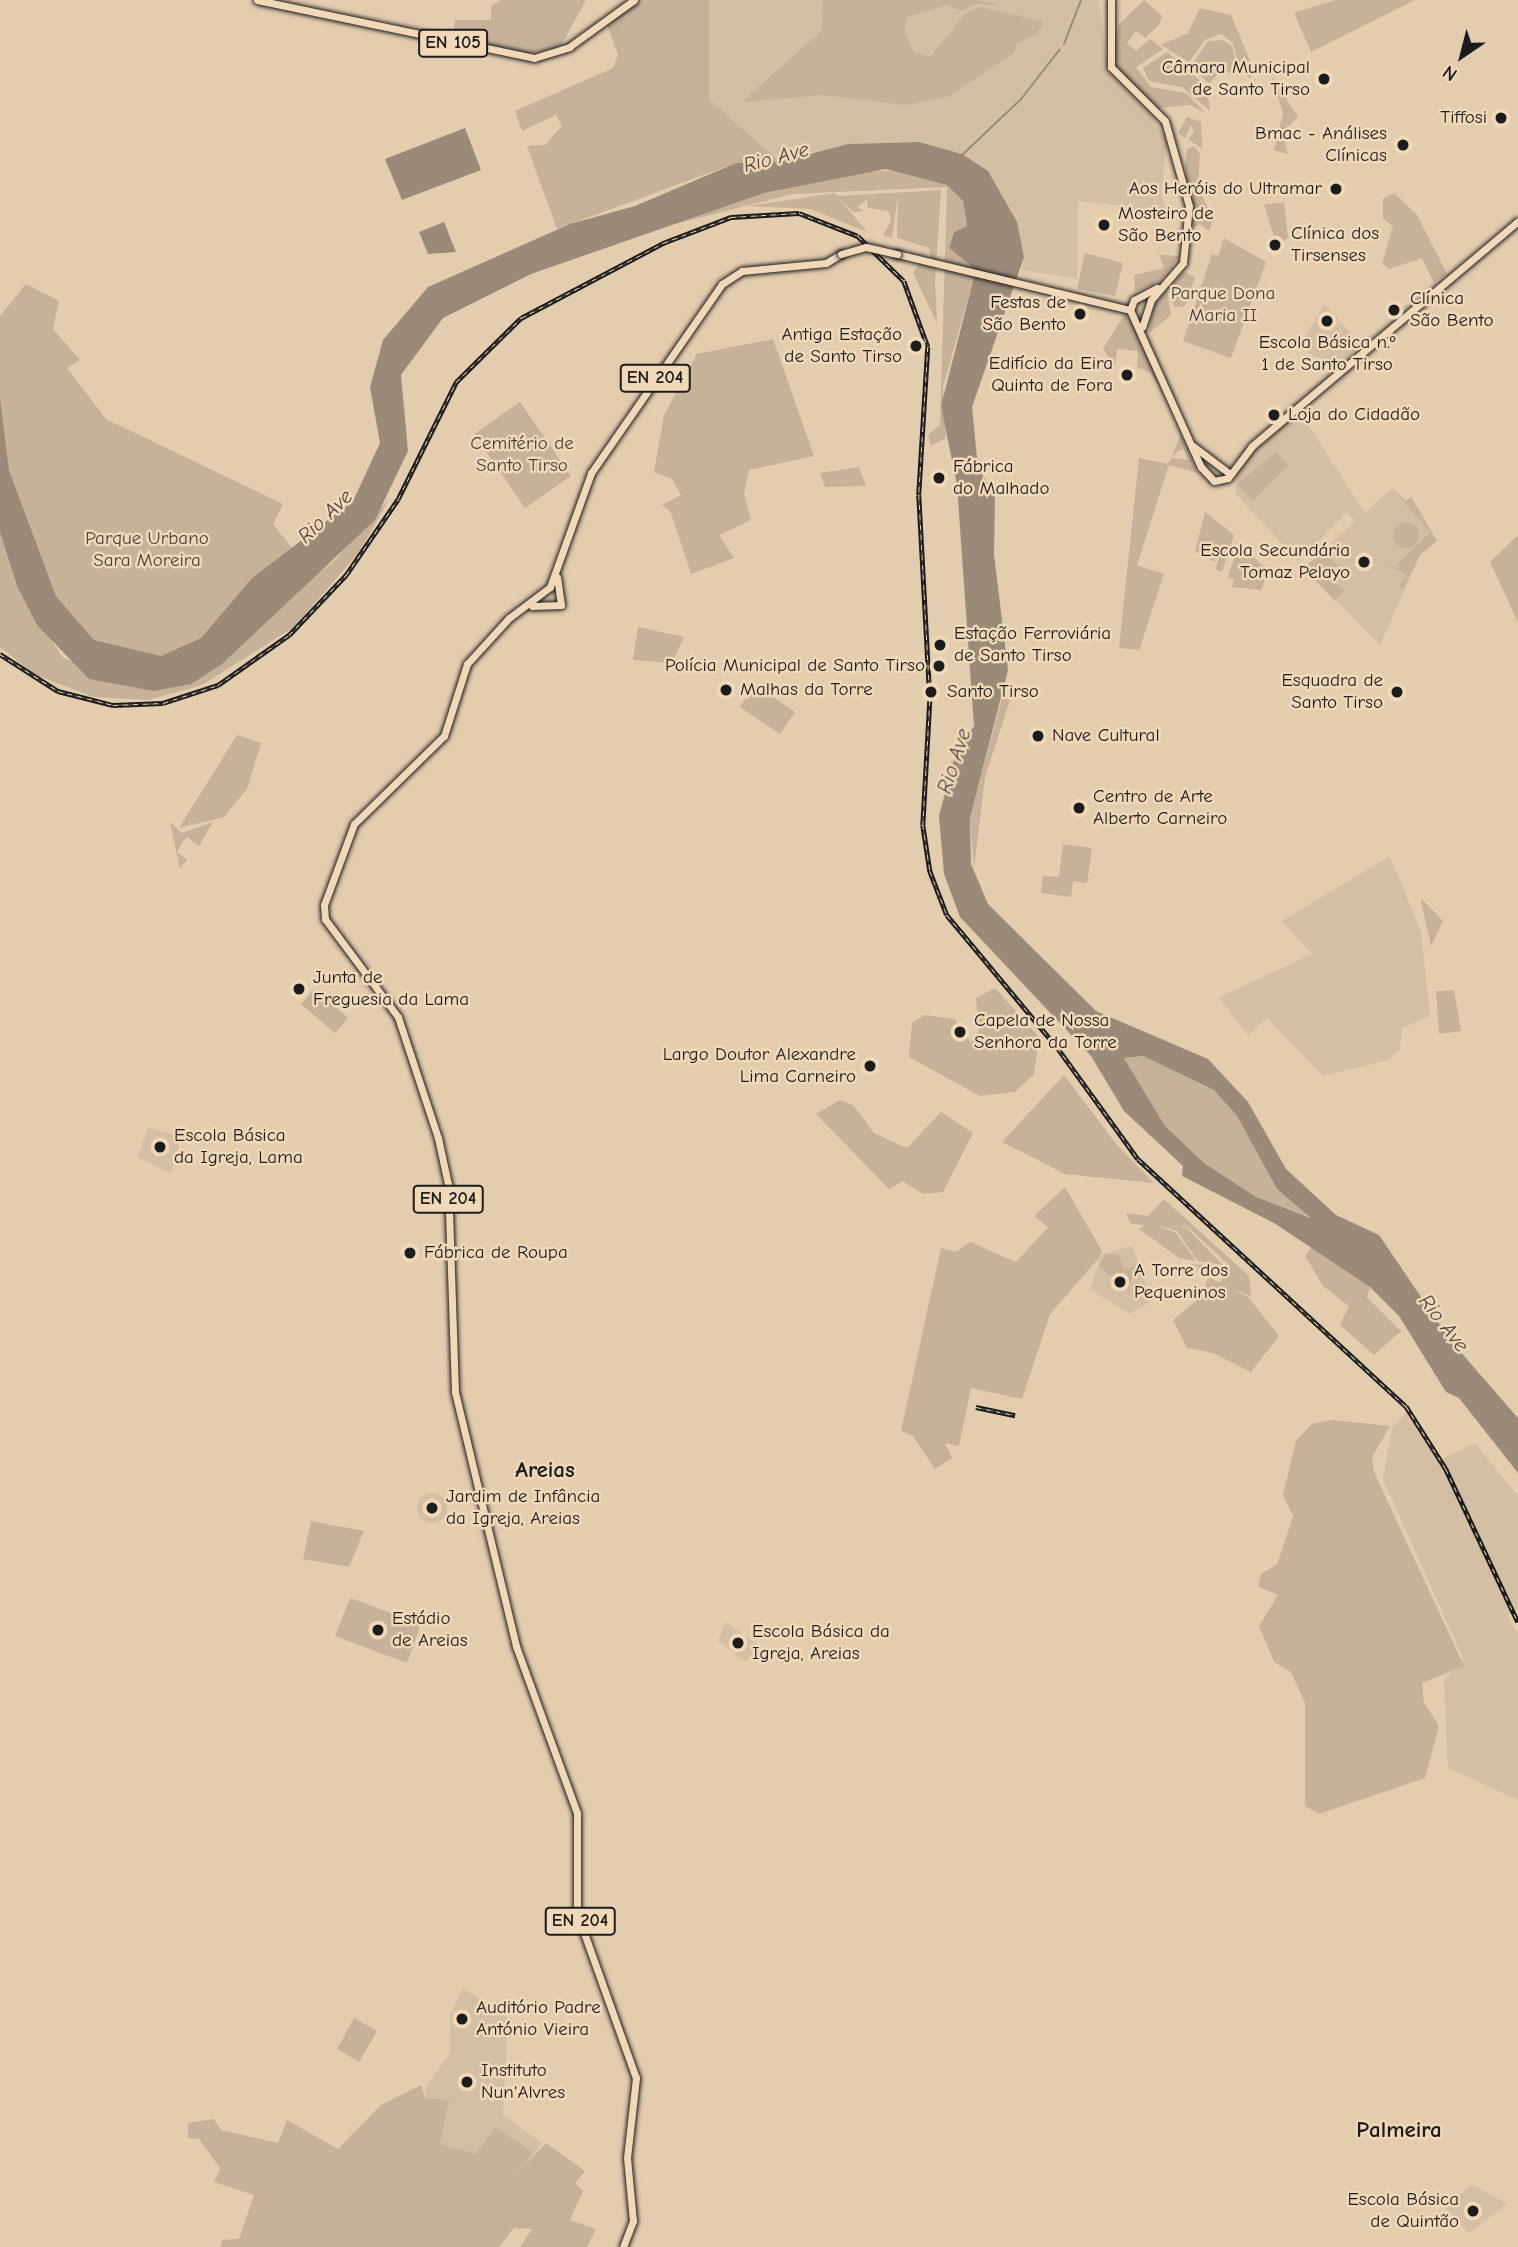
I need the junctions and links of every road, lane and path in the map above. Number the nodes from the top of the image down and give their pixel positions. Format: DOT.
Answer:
graph roads {
  1 [pos="257,0"];
  2 [pos="634,0"];
  3 [pos="1106,0"];
  4 [pos="1117,0"];
  5 [pos="1113,4"];
  6 [pos="1113,22"];
  7 [pos="1518,221"];
  8 [pos="1169,279"];
  9 [pos="1138,299"];
  10 [pos="1145,310"];
  11 [pos="1132,312"];
  12 [pos="1142,327"];
  13 [pos="1193,445"];
  14 [pos="1235,461"];
  15 [pos="1220,464"];
  16 [pos="1230,474"];
  17 [pos="1212,478"];
  18 [pos="554,588"];
  19 [pos="541,596"];
  20 [pos="532,606"];
  21 [pos="545,608"];
  22 [pos="624,2247"];
  1 -- 2 [label="main road, EN 105"];
  3 -- 6 [label="main road"];
  4 -- 5 [label="main road"];
  5 -- 6 [label="main road"];
  6 -- 8 [label="main road"];
  7 -- 14 [label="main road"];
  8 -- 9 [label="main road"];
  8 -- 10 [label="main road"];
  9 -- 10 [label="main road"];
  9 -- 11 [label="main road"];
  10 -- 11 [label="main road"];
  10 -- 12 [label="main road"];
  11 -- 12 [label="main road"];
  11 -- 18 [label="main road, EN 204, bridge"];
  12 -- 13 [label="main road"];
  13 -- 15 [label="main road"];
  13 -- 17 [label="main road"];
  14 -- 15 [label="main road"];
  14 -- 16 [label="main road"];
  15 -- 16 [label="main road"];
  15 -- 17 [label="main road"];
  16 -- 17 [label="main road"];
  18 -- 19 [label="main road, EN 204"];
  18 -- 21 [label="main road, EN 204"];
  19 -- 20 [label="main road, EN 204"];
  19 -- 21 [label="main road"];
  20 -- 21 [label="main road"];
  20 -- 22 [label="main road, EN 204"];
}
